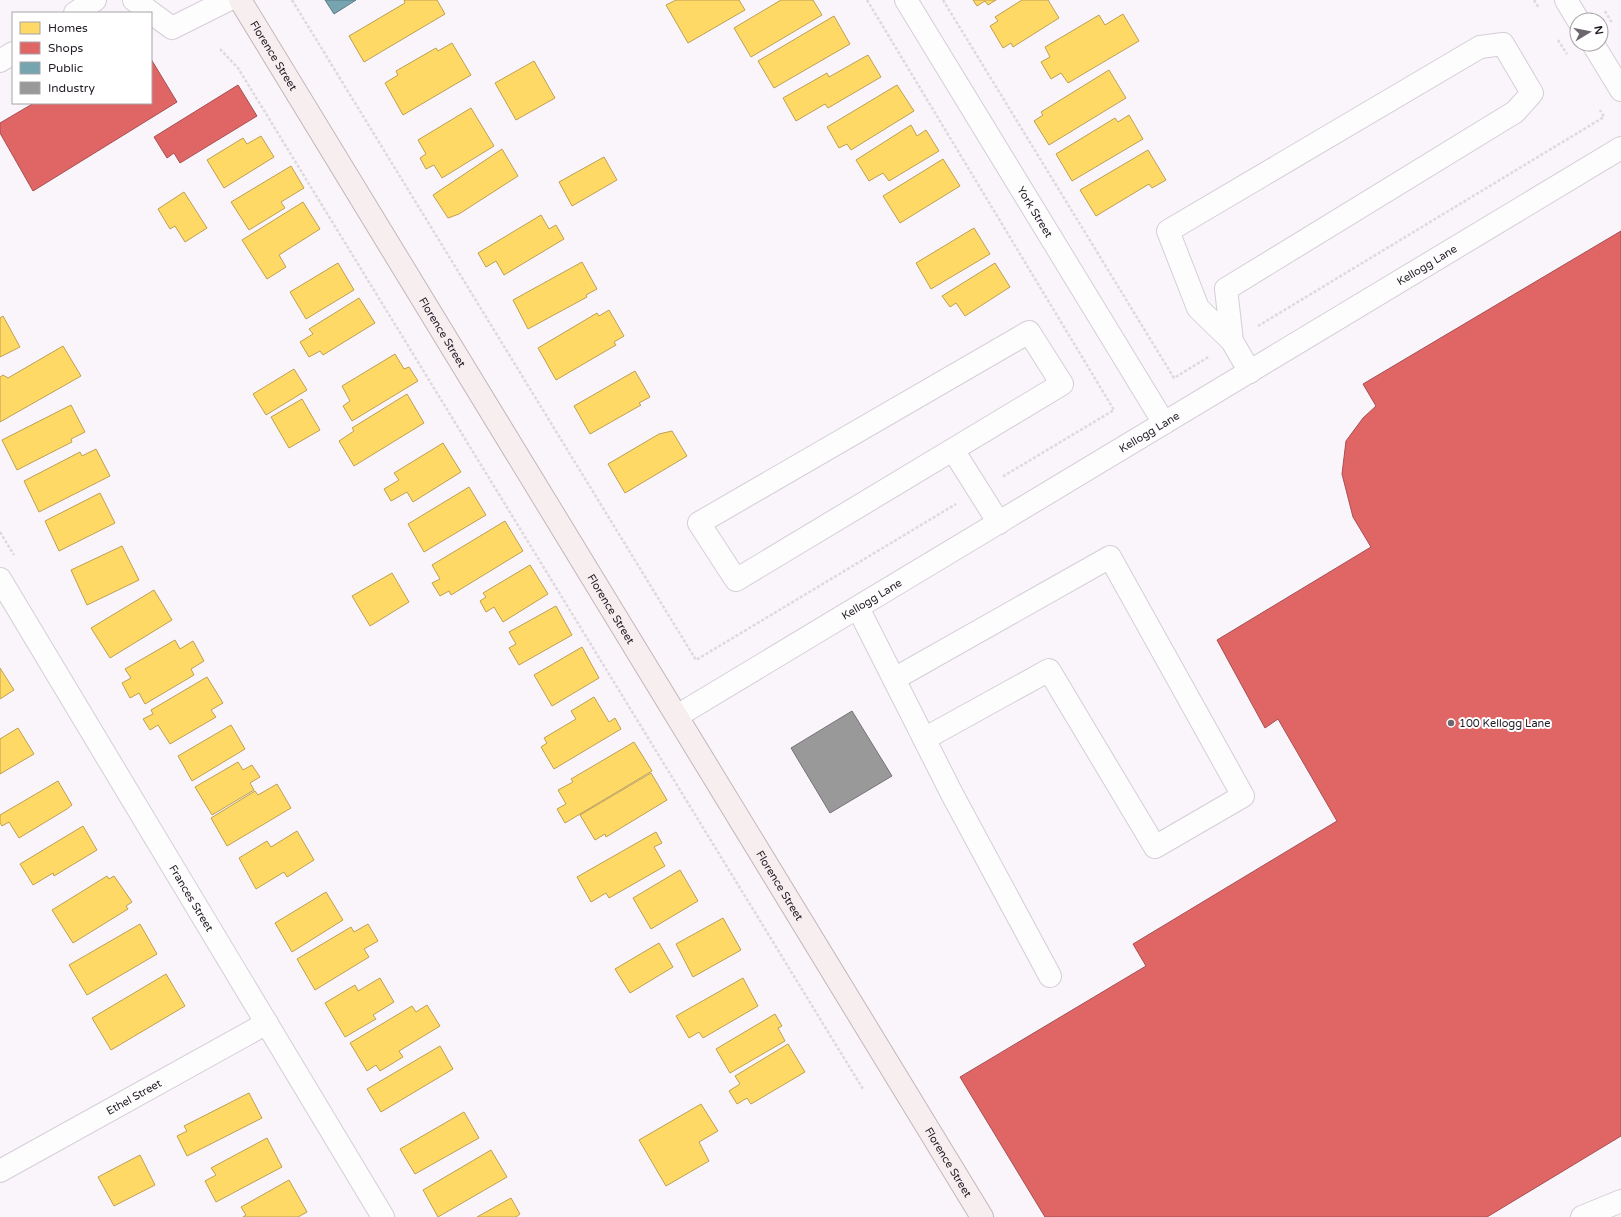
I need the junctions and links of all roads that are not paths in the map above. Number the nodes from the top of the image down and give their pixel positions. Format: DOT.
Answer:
graph roads {
  1 [pos="95,0"];
  2 [pos="134,0"];
  3 [pos="228,0"];
  4 [pos="240,0"];
  5 [pos="906,0"];
  6 [pos="1566,0"];
  7 [pos="77,12"];
  8 [pos="150,12"];
  9 [pos="1573,12"];
  10 [pos="152,13"];
  11 [pos="1598,52"];
  12 [pos="12,54"];
  13 [pos="0,61"];
  14 [pos="1621,90"];
  15 [pos="1621,148"];
  16 [pos="1232,341"];
  17 [pos="1250,372"];
  18 [pos="1164,424"];
  19 [pos="953,450"];
  20 [pos="999,523"];
  21 [pos="0,579"];
  22 [pos="858,608"];
  23 [pos="894,679"];
  24 [pos="677,716"];
  25 [pos="924,739"];
  26 [pos="1050,976"];
  27 [pos="267,1023"];
  28 [pos="0,1170"];
  29 [pos="1621,1201"];
  30 [pos="383,1217"];
  31 [pos="982,1217"];
  32 [pos="1582,1217"];
  1 -- 7 [label="street"];
  2 -- 8 [label="street"];
  3 -- 10 [label="street"];
  4 -- 24 [label="main road, Florence Street"];
  5 -- 18 [label="street, York Street"];
  6 -- 9 [label="street"];
  11 -- 14 [label="street"];
  12 -- 13 [label="street"];
  15 -- 17 [label="street, Kellogg Lane"];
  16 -- 16 [label="street"];
  16 -- 17 [label="street"];
  17 -- 18 [label="street, Kellogg Lane"];
  18 -- 20 [label="street, Kellogg Lane"];
  19 -- 19 [label="street"];
  19 -- 20 [label="street"];
  20 -- 22 [label="street, Kellogg Lane"];
  21 -- 27 [label="street, Frances Street"];
  22 -- 23 [label="street"];
  22 -- 24 [label="street, Kellogg Lane"];
  23 -- 25 [label="street"];
  23 -- 25 [label="street"];
  24 -- 31 [label="main road, Florence Street"];
  25 -- 26 [label="street"];
  27 -- 28 [label="street, Ethel Street"];
  27 -- 30 [label="street, Frances Street"];
  29 -- 32 [label="street"];
}
